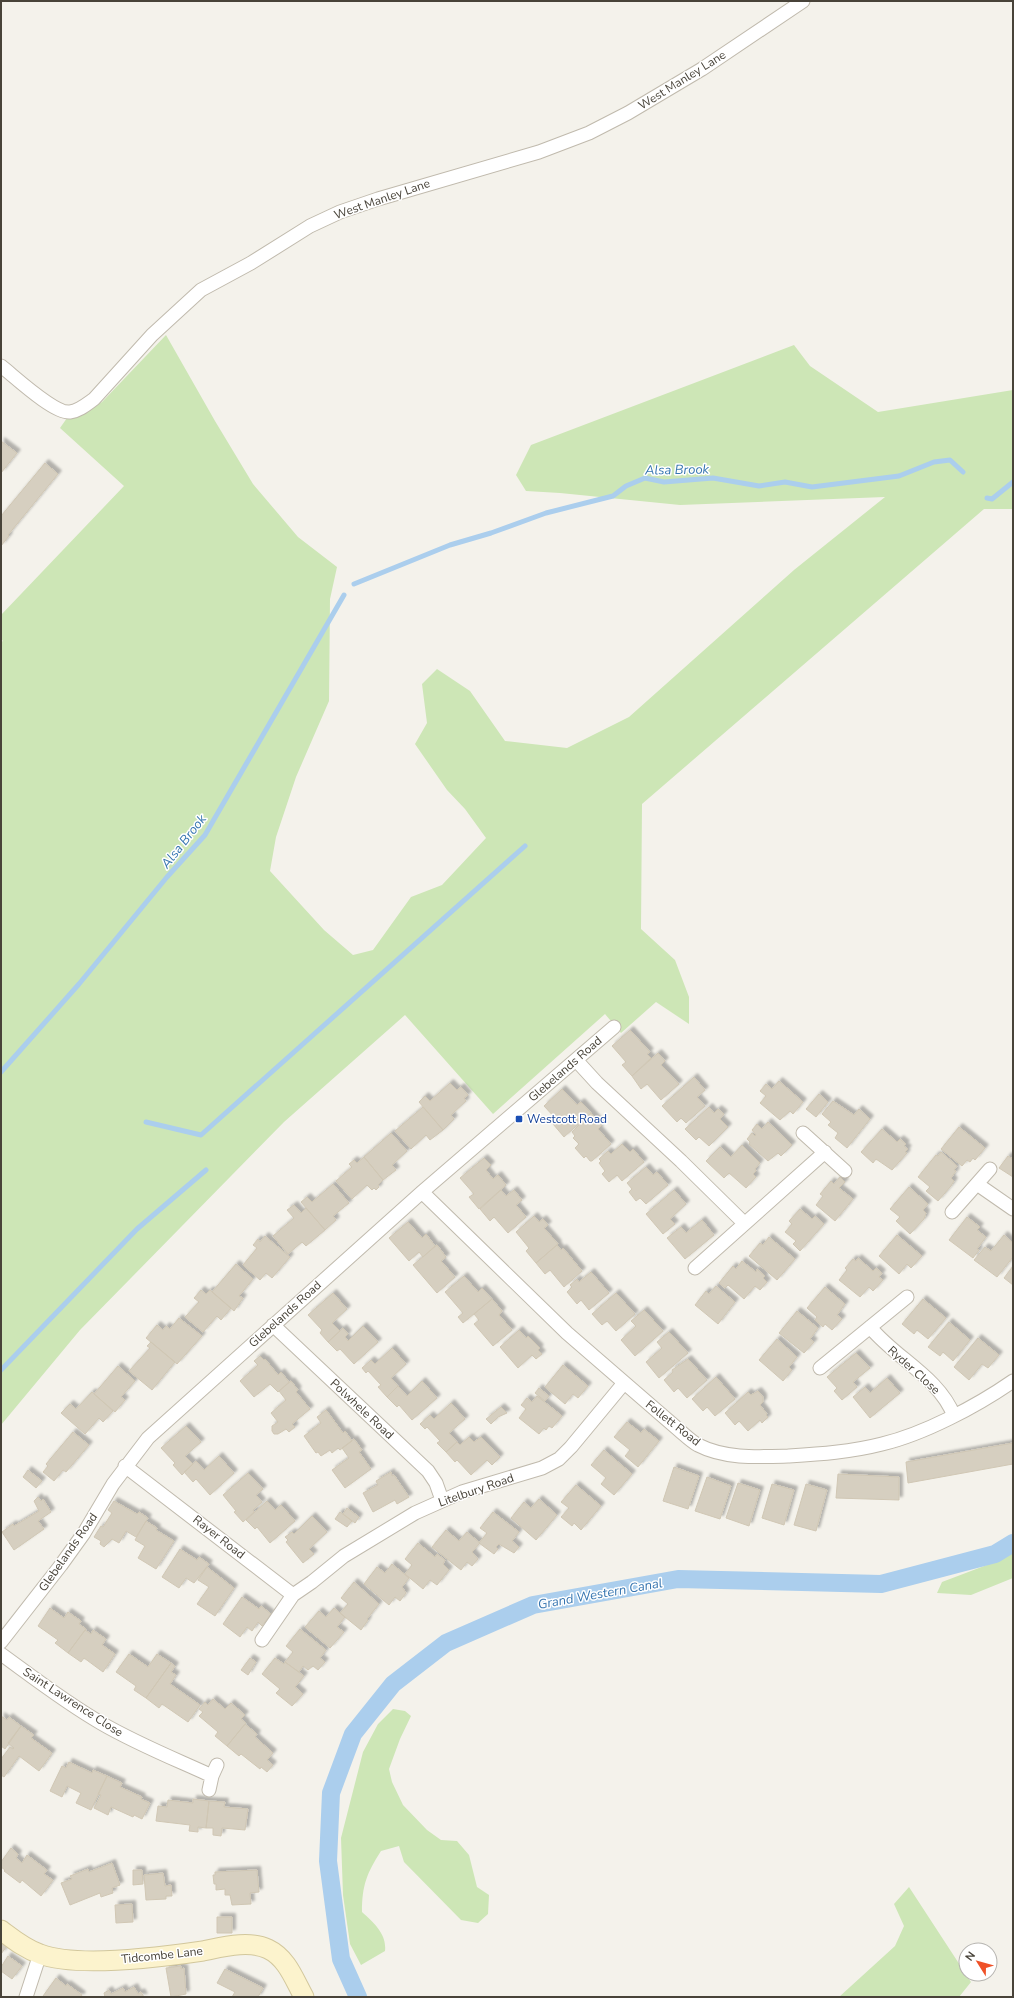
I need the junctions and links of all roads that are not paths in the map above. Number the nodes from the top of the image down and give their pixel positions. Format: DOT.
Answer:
graph roads {
  1 [pos="803,1"];
  2 [pos="1,366"];
  3 [pos="614,1027"];
  4 [pos="576,1060"];
  5 [pos="803,1132"];
  6 [pos="825,1152"];
  7 [pos="990,1169"];
  8 [pos="845,1171"];
  9 [pos="977,1184"];
  10 [pos="422,1192"];
  11 [pos="1013,1209"];
  12 [pos="952,1212"];
  13 [pos="744,1223"];
  14 [pos="695,1268"];
  15 [pos="907,1297"];
  16 [pos="272,1325"];
  17 [pos="870,1327"];
  18 [pos="820,1368"];
  19 [pos="1013,1381"];
  20 [pos="624,1383"];
  21 [pos="954,1416"];
  22 [pos="125,1466"];
  23 [pos="442,1500"];
  24 [pos="293,1595"];
  25 [pos="262,1640"];
  26 [pos="1,1642"];
  27 [pos="1,1654"];
  28 [pos="209,1790"];
  29 [pos="1,1930"];
  30 [pos="40,1954"];
  31 [pos="26,1997"];
  32 [pos="304,1997"];
  1 -- 2 [label="street, West Manley Lane"];
  3 -- 4 [label="street, Glebelands Road"];
  4 -- 10 [label="street, Glebelands Road"];
  4 -- 13 [label="street"];
  5 -- 6 [label="street"];
  6 -- 8 [label="street"];
  6 -- 13 [label="street"];
  7 -- 9 [label="street"];
  9 -- 11 [label="street"];
  9 -- 12 [label="street"];
  10 -- 16 [label="street, Glebelands Road"];
  10 -- 20 [label="street, Follett Road"];
  13 -- 14 [label="street"];
  15 -- 17 [label="street"];
  16 -- 22 [label="street, Glebelands Road"];
  16 -- 23 [label="street, Polwhele Road"];
  17 -- 18 [label="street"];
  17 -- 21 [label="street, Ryder Close"];
  19 -- 21 [label="street, Follett Road"];
  20 -- 21 [label="street, Follett Road"];
  20 -- 23 [label="street, Litelbury Road"];
  22 -- 24 [label="street, Rayer Road"];
  22 -- 26 [label="street, Glebelands Road"];
  23 -- 24 [label="street, Litelbury Road"];
  24 -- 25 [label="street"];
  27 -- 28 [label="street, Saint Lawrence Close"];
  29 -- 30 [label="street, Tidcombe Lane"];
  30 -- 31 [label="street"];
  30 -- 32 [label="street, Tidcombe Lane"];
}
